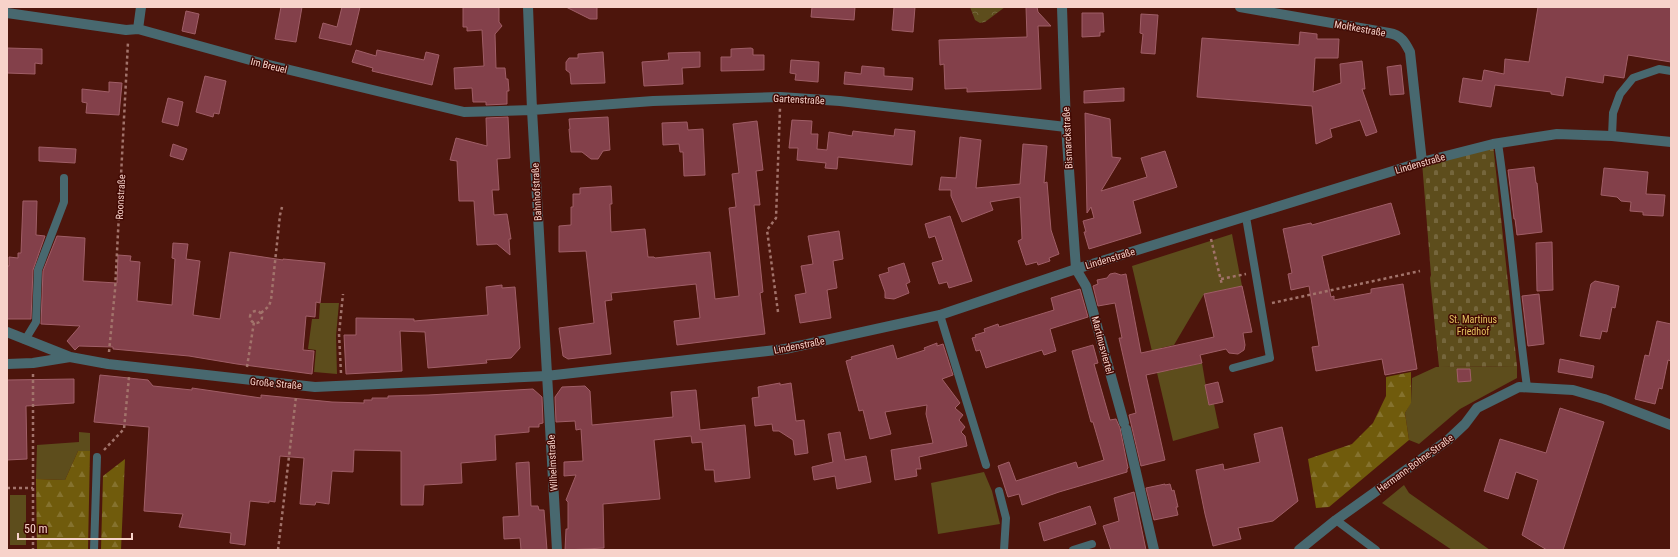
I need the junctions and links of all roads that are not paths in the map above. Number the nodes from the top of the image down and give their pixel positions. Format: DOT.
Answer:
graph roads {
  1 [pos="141,7"];
  2 [pos="528,7"];
  3 [pos="1062,7"];
  4 [pos="1240,7"];
  5 [pos="7,13"];
  6 [pos="138,29"];
  7 [pos="1671,71"];
  8 [pos="532,110"];
  9 [pos="1066,127"];
  10 [pos="1612,136"];
  11 [pos="1671,142"];
  12 [pos="1498,143"];
  13 [pos="1422,162"];
  14 [pos="64,178"];
  15 [pos="1246,217"];
  16 [pos="1076,268"];
  17 [pos="940,315"];
  18 [pos="7,332"];
  19 [pos="25,340"];
  20 [pos="70,358"];
  21 [pos="7,364"];
  22 [pos="1233,368"];
  23 [pos="546,376"];
  24 [pos="1527,387"];
  25 [pos="1671,425"];
  26 [pos="97,457"];
  27 [pos="986,465"];
  28 [pos="999,491"];
  29 [pos="1336,520"];
  30 [pos="1092,544"];
  31 [pos="94,550"];
  32 [pos="557,550"];
  33 [pos="1004,550"];
  34 [pos="1074,550"];
  35 [pos="1154,550"];
  36 [pos="1299,550"];
  37 [pos="1376,550"];
  1 -- 6 [label="street"];
  2 -- 8 [label="street, Bahnhofstraße"];
  3 -- 9 [label="street, Bismarckstraße"];
  4 -- 13 [label="street, Moltkestraße"];
  5 -- 6 [label="street, Im Breuel"];
  6 -- 8 [label="street, Im Breuel"];
  7 -- 10 [label="lane"];
  8 -- 9 [label="street, Gartenstraße"];
  8 -- 23 [label="street, Bahnhofstraße"];
  9 -- 16 [label="street, Bismarckstraße"];
  10 -- 11 [label="street, Lindenstraße"];
  10 -- 12 [label="street, Lindenstraße"];
  12 -- 13 [label="street, Lindenstraße"];
  12 -- 24 [label="lane"];
  13 -- 15 [label="street, Lindenstraße"];
  14 -- 19 [label="lane"];
  15 -- 16 [label="street, Lindenstraße"];
  15 -- 22 [label="lane"];
  16 -- 17 [label="street, Lindenstraße"];
  16 -- 35 [label="street, Martinusviertel"];
  17 -- 23 [label="street, Lindenstraße"];
  17 -- 27 [label="lane"];
  18 -- 19 [label="street"];
  19 -- 20 [label="street"];
  20 -- 21 [label="street, Große Straße"];
  20 -- 23 [label="street, Große Straße"];
  23 -- 32 [label="street, Wilhelmstraße"];
  24 -- 25 [label="street, Hermann-Bohne-Straße"];
  24 -- 29 [label="street, Hermann-Bohne-Straße"];
  26 -- 31 [label="lane"];
  28 -- 33 [label="lane"];
  29 -- 36 [label="street, Hermann-Bohne-Straße"];
  29 -- 37 [label="lane"];
  30 -- 34 [label="lane"];
}
